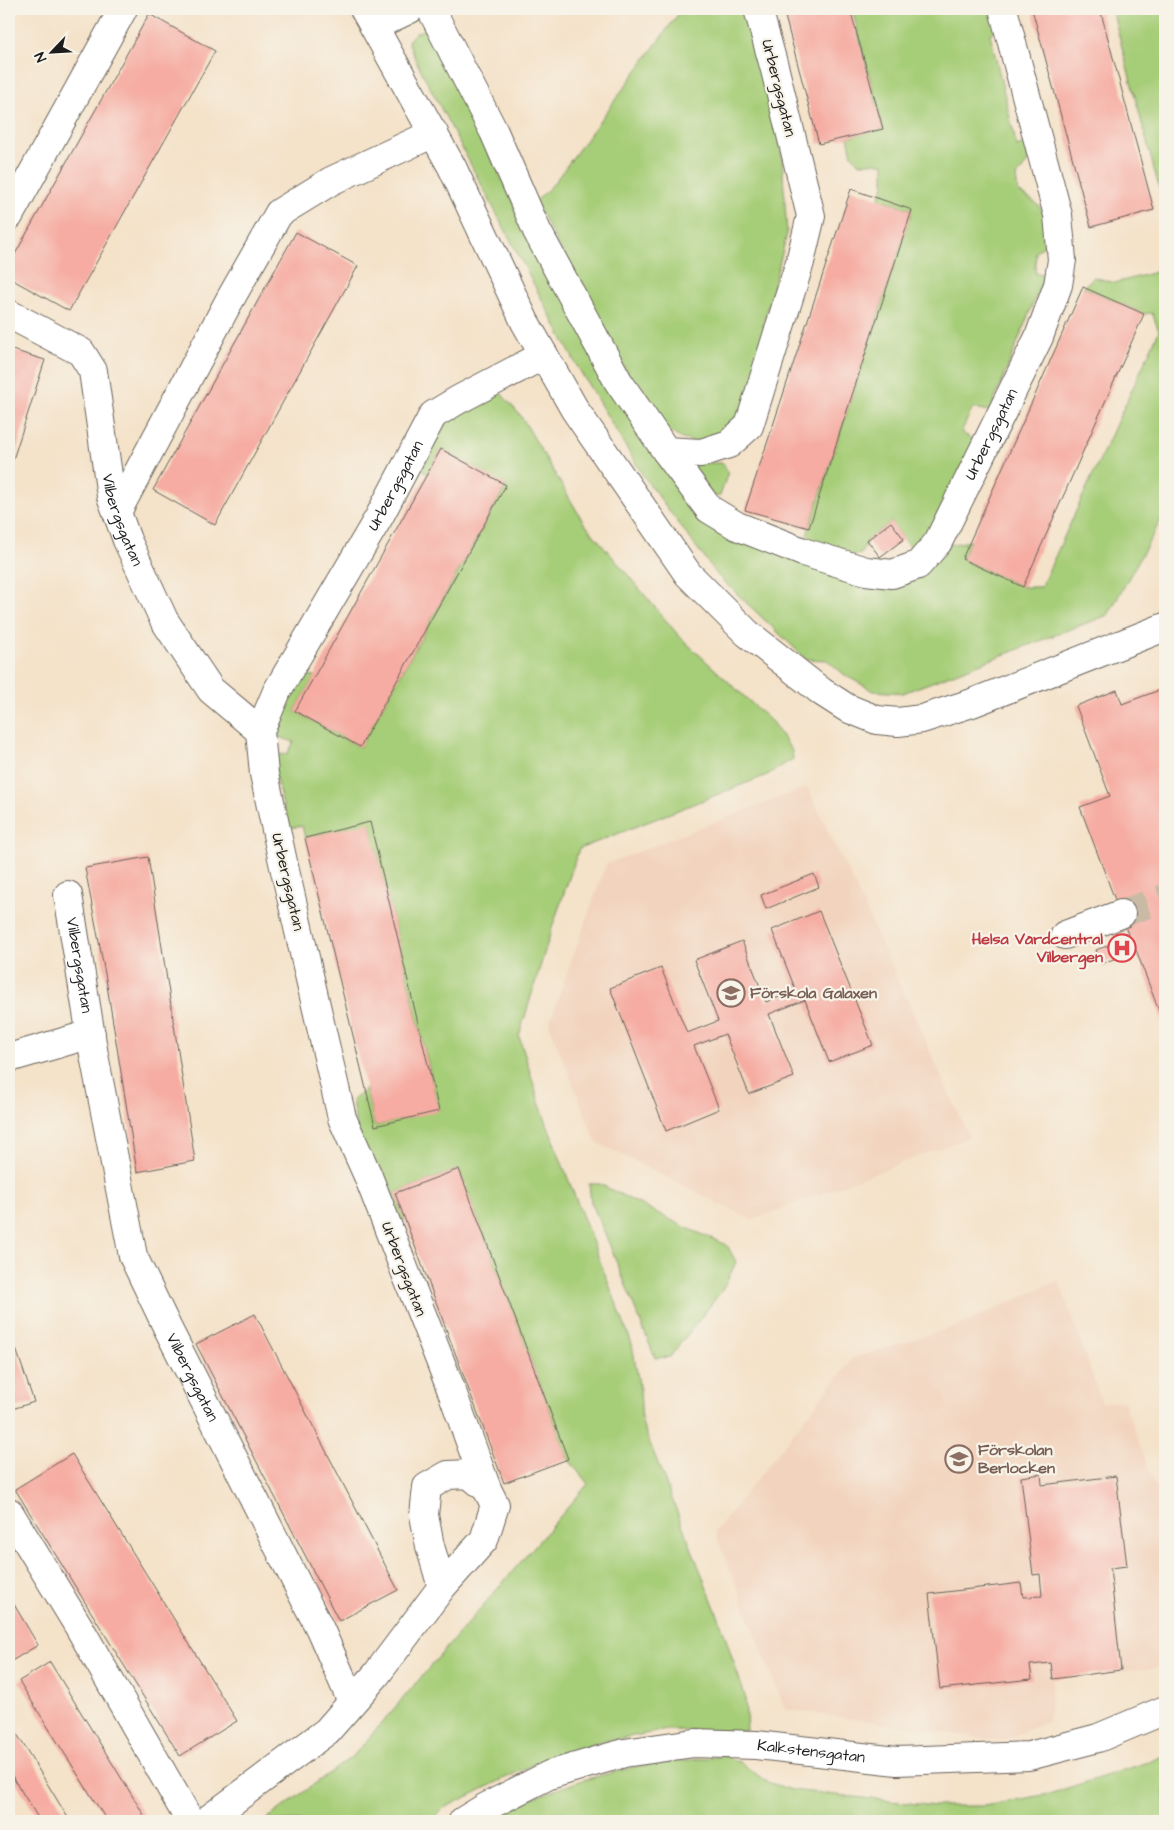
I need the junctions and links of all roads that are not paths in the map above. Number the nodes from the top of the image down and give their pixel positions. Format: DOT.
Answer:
graph roads {
  1 [pos="124,9"];
  2 [pos="410,9"];
  3 [pos="432,9"];
  4 [pos="758,9"];
  5 [pos="1003,9"];
  6 [pos="370,18"];
  7 [pos="434,133"];
  8 [pos="9,216"];
  9 [pos="9,314"];
  10 [pos="544,355"];
  11 [pos="666,451"];
  12 [pos="117,512"];
  13 [pos="1165,626"];
  14 [pos="260,731"];
  15 [pos="68,895"];
  16 [pos="1121,914"];
  17 [pos="1065,935"];
  18 [pos="91,1034"];
  19 [pos="9,1058"];
  20 [pos="487,1489"];
  21 [pos="9,1512"];
  22 [pos="442,1586"];
  23 [pos="352,1702"];
  24 [pos="1165,1710"];
  25 [pos="190,1821"];
  26 [pos="206,1821"];
  27 [pos="463,1821"];
  1 -- 8 [label="street"];
  2 -- 6 [label="street"];
  3 -- 11 [label="street, Urbergsgatan"];
  4 -- 11 [label="street, Urbergsgatan"];
  5 -- 11 [label="street, Urbergsgatan"];
  6 -- 7 [label="street"];
  7 -- 10 [label="street"];
  7 -- 12 [label="street"];
  9 -- 12 [label="street, Vilbergsgatan"];
  10 -- 13 [label="street"];
  10 -- 14 [label="street, Urbergsgatan"];
  12 -- 14 [label="street, Vilbergsgatan"];
  14 -- 20 [label="street, Urbergsgatan"];
  15 -- 18 [label="street, Vilbergsgatan"];
  16 -- 17 [label="street"];
  18 -- 19 [label="street, Vilbergsgatan"];
  18 -- 23 [label="street, Vilbergsgatan"];
  20 -- 22 [label="street"];
  20 -- 22 [label="street"];
  21 -- 25 [label="street"];
  22 -- 23 [label="street"];
  23 -- 26 [label="street"];
  24 -- 27 [label="street, Kalkstensgatan"];
}
